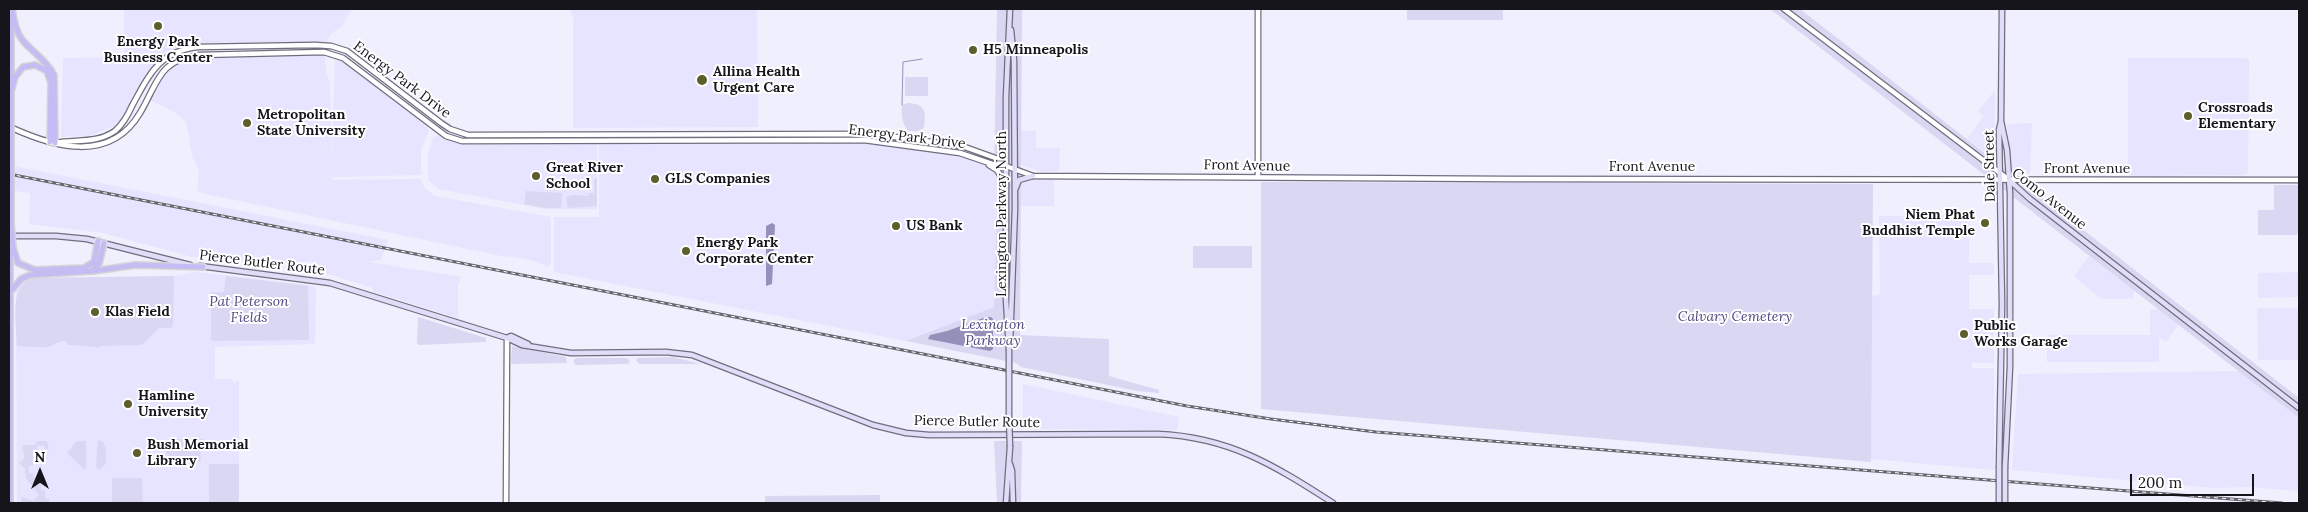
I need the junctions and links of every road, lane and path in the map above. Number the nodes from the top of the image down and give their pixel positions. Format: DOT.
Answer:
graph roads {
  1 [pos="12,9"];
  2 [pos="1010,9"];
  3 [pos="1258,9"];
  4 [pos="1784,9"];
  5 [pos="2002,9"];
  6 [pos="1010,21"];
  7 [pos="11,92"];
  8 [pos="2002,121"];
  9 [pos="9,126"];
  10 [pos="53,142"];
  11 [pos="980,158"];
  12 [pos="1006,166"];
  13 [pos="1013,169"];
  14 [pos="1033,176"];
  15 [pos="1258,177"];
  16 [pos="2000,178"];
  17 [pos="2009,180"];
  18 [pos="2299,180"];
  19 [pos="1006,186"];
  20 [pos="1014,193"];
  21 [pos="9,236"];
  22 [pos="101,242"];
  23 [pos="12,247"];
  24 [pos="203,267"];
  25 [pos="86,273"];
  26 [pos="11,292"];
  27 [pos="507,338"];
  28 [pos="1009,349"];
  29 [pos="2299,408"];
  30 [pos="1009,462"];
  31 [pos="2002,466"];
  32 [pos="10,503"];
  33 [pos="506,503"];
  34 [pos="1006,503"];
  35 [pos="1013,503"];
  36 [pos="1333,503"];
  37 [pos="1999,503"];
  38 [pos="2005,503"];
  1 -- 7 [label="main road"];
  1 -- 10 [label="main road"];
  2 -- 6 [label="main road, Lexington Parkway North"];
  3 -- 15 [label="street"];
  4 -- 16 [label="street, Como Avenue"];
  5 -- 8 [label="main road"];
  6 -- 12 [label="main road, Lexington Parkway North"];
  6 -- 13 [label="main road, Lexington Parkway North"];
  7 -- 10 [label="main road"];
  7 -- 23 [label="main road, bridge"];
  8 -- 16 [label="main road, Dale Street"];
  8 -- 17 [label="main road, Dale Street"];
  9 -- 10 [label="street, Energy Park Drive"];
  10 -- 11 [label="street, Energy Park Drive"];
  10 -- 12 [label="street, Energy Park Drive"];
  11 -- 12 [label="street, Energy Park Drive"];
  11 -- 19 [label="street"];
  12 -- 13 [label="street, Front Avenue"];
  12 -- 19 [label="main road, Lexington Parkway North"];
  13 -- 14 [label="street, Front Avenue"];
  13 -- 20 [label="main road, Lexington Parkway North"];
  14 -- 15 [label="street, Front Avenue"];
  14 -- 20 [label="main road"];
  15 -- 16 [label="street, Front Avenue"];
  16 -- 17 [label="street, Como Avenue"];
  16 -- 31 [label="main road, Dale Street"];
  17 -- 18 [label="street, Front Avenue"];
  17 -- 29 [label="main road, Como Avenue"];
  17 -- 31 [label="main road, Dale Street"];
  19 -- 28 [label="main road, Lexington Parkway North"];
  20 -- 28 [label="main road, Lexington Parkway North"];
  21 -- 22 [label="main road, Pierce Butler Route"];
  22 -- 23 [label="main road"];
  22 -- 24 [label="main road, Pierce Butler Route"];
  22 -- 25 [label="main road"];
  23 -- 26 [label="main road"];
  24 -- 25 [label="main road"];
  24 -- 27 [label="main road, Pierce Butler Route"];
  25 -- 26 [label="main road"];
  26 -- 32 [label="main road"];
  27 -- 33 [label="street"];
  27 -- 36 [label="main road, Pierce Butler Route"];
  28 -- 30 [label="main road, bridge"];
  30 -- 34 [label="main road"];
  30 -- 35 [label="main road"];
  31 -- 37 [label="main road, Dale Street, bridge"];
  31 -- 38 [label="main road, Dale Street, bridge"];
}
